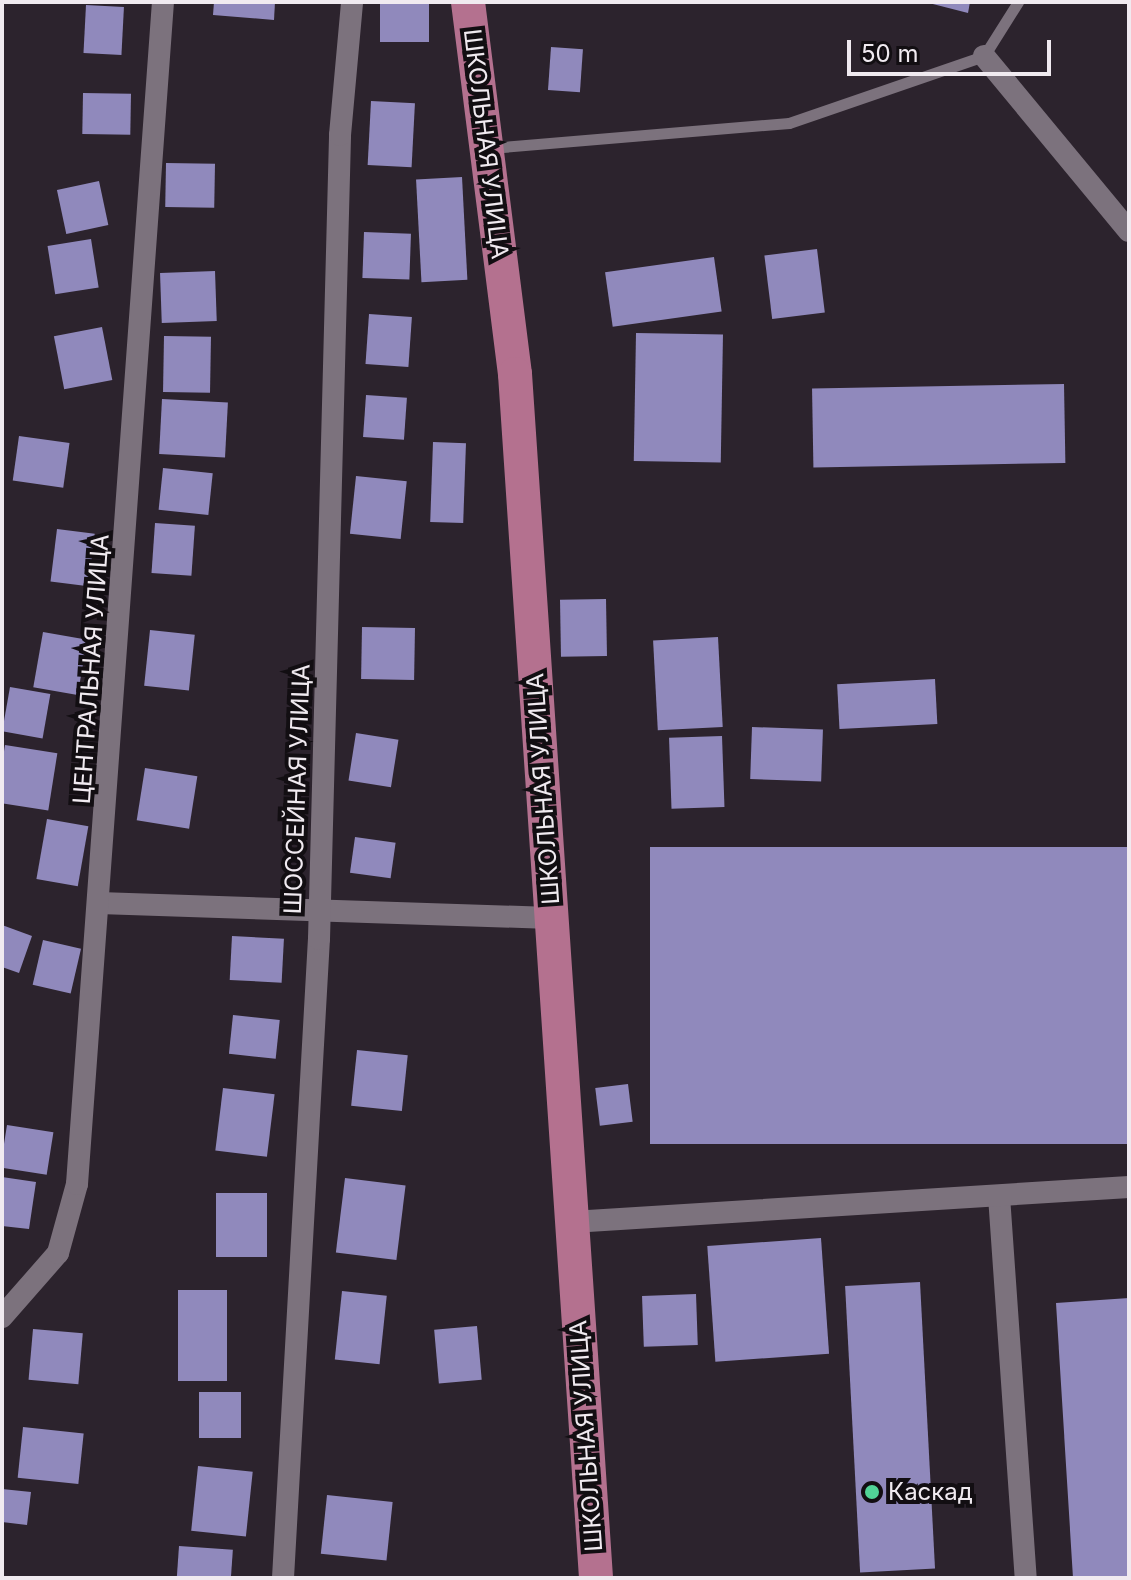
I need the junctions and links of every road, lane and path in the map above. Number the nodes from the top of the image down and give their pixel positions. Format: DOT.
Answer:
graph roads {
  1 [pos="163,2"];
  2 [pos="352,2"];
  3 [pos="468,2"];
  4 [pos="1018,2"];
  5 [pos="984,56"];
  6 [pos="488,148"];
  7 [pos="1129,231"];
  8 [pos="99,903"];
  9 [pos="319,911"];
  10 [pos="551,918"];
  11 [pos="1129,1187"];
  12 [pos="999,1196"];
  13 [pos="572,1222"];
  14 [pos="2,1317"];
  15 [pos="283,1578"];
  16 [pos="596,1578"];
  17 [pos="1026,1578"];
  1 -- 8 [label="street, ЦЕНТРАЛЬНАЯ УЛИЦА"];
  2 -- 9 [label="street, ШОССЕЙНАЯ УЛИЦА"];
  3 -- 6 [label="main road, ШКОЛЬНАЯ УЛИЦА"];
  4 -- 5 [label="lane"];
  5 -- 6 [label="lane"];
  5 -- 7 [label="street"];
  6 -- 10 [label="main road, ШКОЛЬНАЯ УЛИЦА"];
  8 -- 9 [label="street"];
  8 -- 14 [label="street, ЦЕНТРАЛЬНАЯ УЛИЦА"];
  9 -- 10 [label="street"];
  9 -- 15 [label="street, ШОССЕЙНАЯ УЛИЦА"];
  10 -- 13 [label="main road, ШКОЛЬНАЯ УЛИЦА"];
  11 -- 12 [label="street"];
  12 -- 13 [label="street"];
  12 -- 17 [label="street"];
  13 -- 16 [label="main road, ШКОЛЬНАЯ УЛИЦА"];
}
